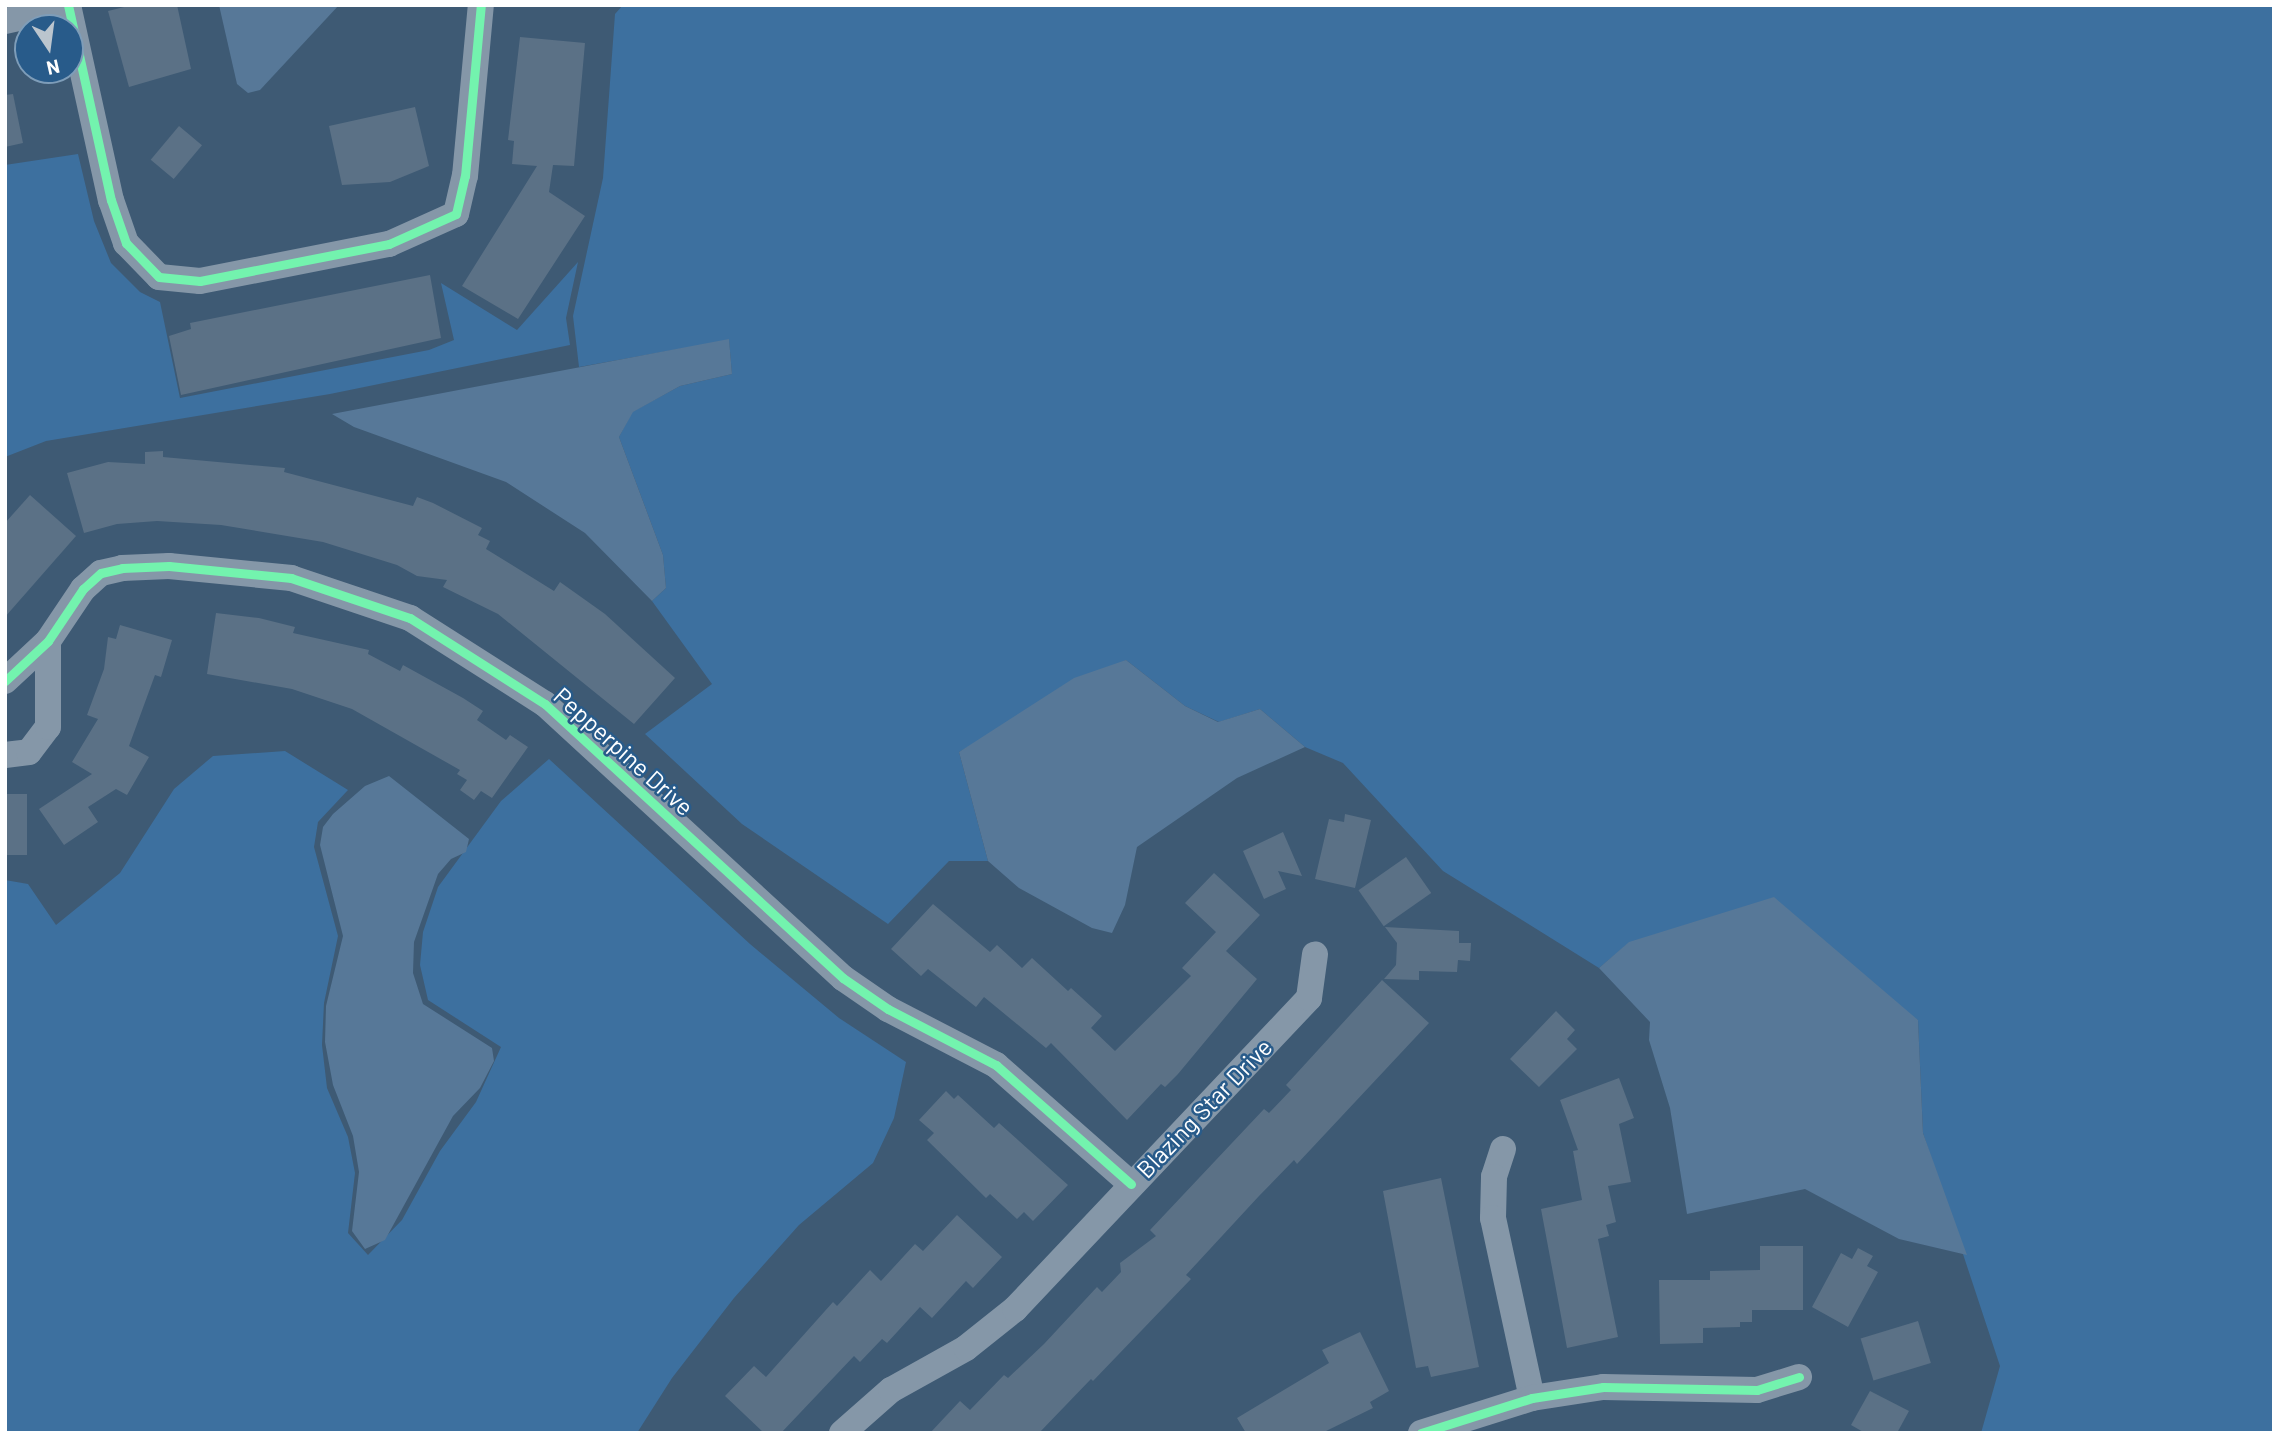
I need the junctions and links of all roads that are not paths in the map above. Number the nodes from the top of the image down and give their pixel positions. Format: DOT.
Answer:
graph roads {
  1 [pos="481,5"];
  2 [pos="68,6"];
  3 [pos="5,21"];
  4 [pos="48,641"];
  5 [pos="5,681"];
  6 [pos="5,755"];
  7 [pos="1315,954"];
  8 [pos="1503,1149"];
  9 [pos="1131,1184"];
  10 [pos="1799,1377"];
  11 [pos="1532,1398"];
  12 [pos="842,1433"];
  13 [pos="1421,1433"];
  1 -- 2 [label="street"];
  2 -- 3 [label="street"];
  4 -- 5 [label="street, Pepperpine Drive"];
  4 -- 6 [label="street"];
  4 -- 9 [label="street, Pepperpine Drive"];
  7 -- 9 [label="street, Blazing Star Drive"];
  8 -- 11 [label="street"];
  9 -- 12 [label="street, Blazing Star Drive"];
  10 -- 11 [label="street"];
  11 -- 13 [label="street"];
}
